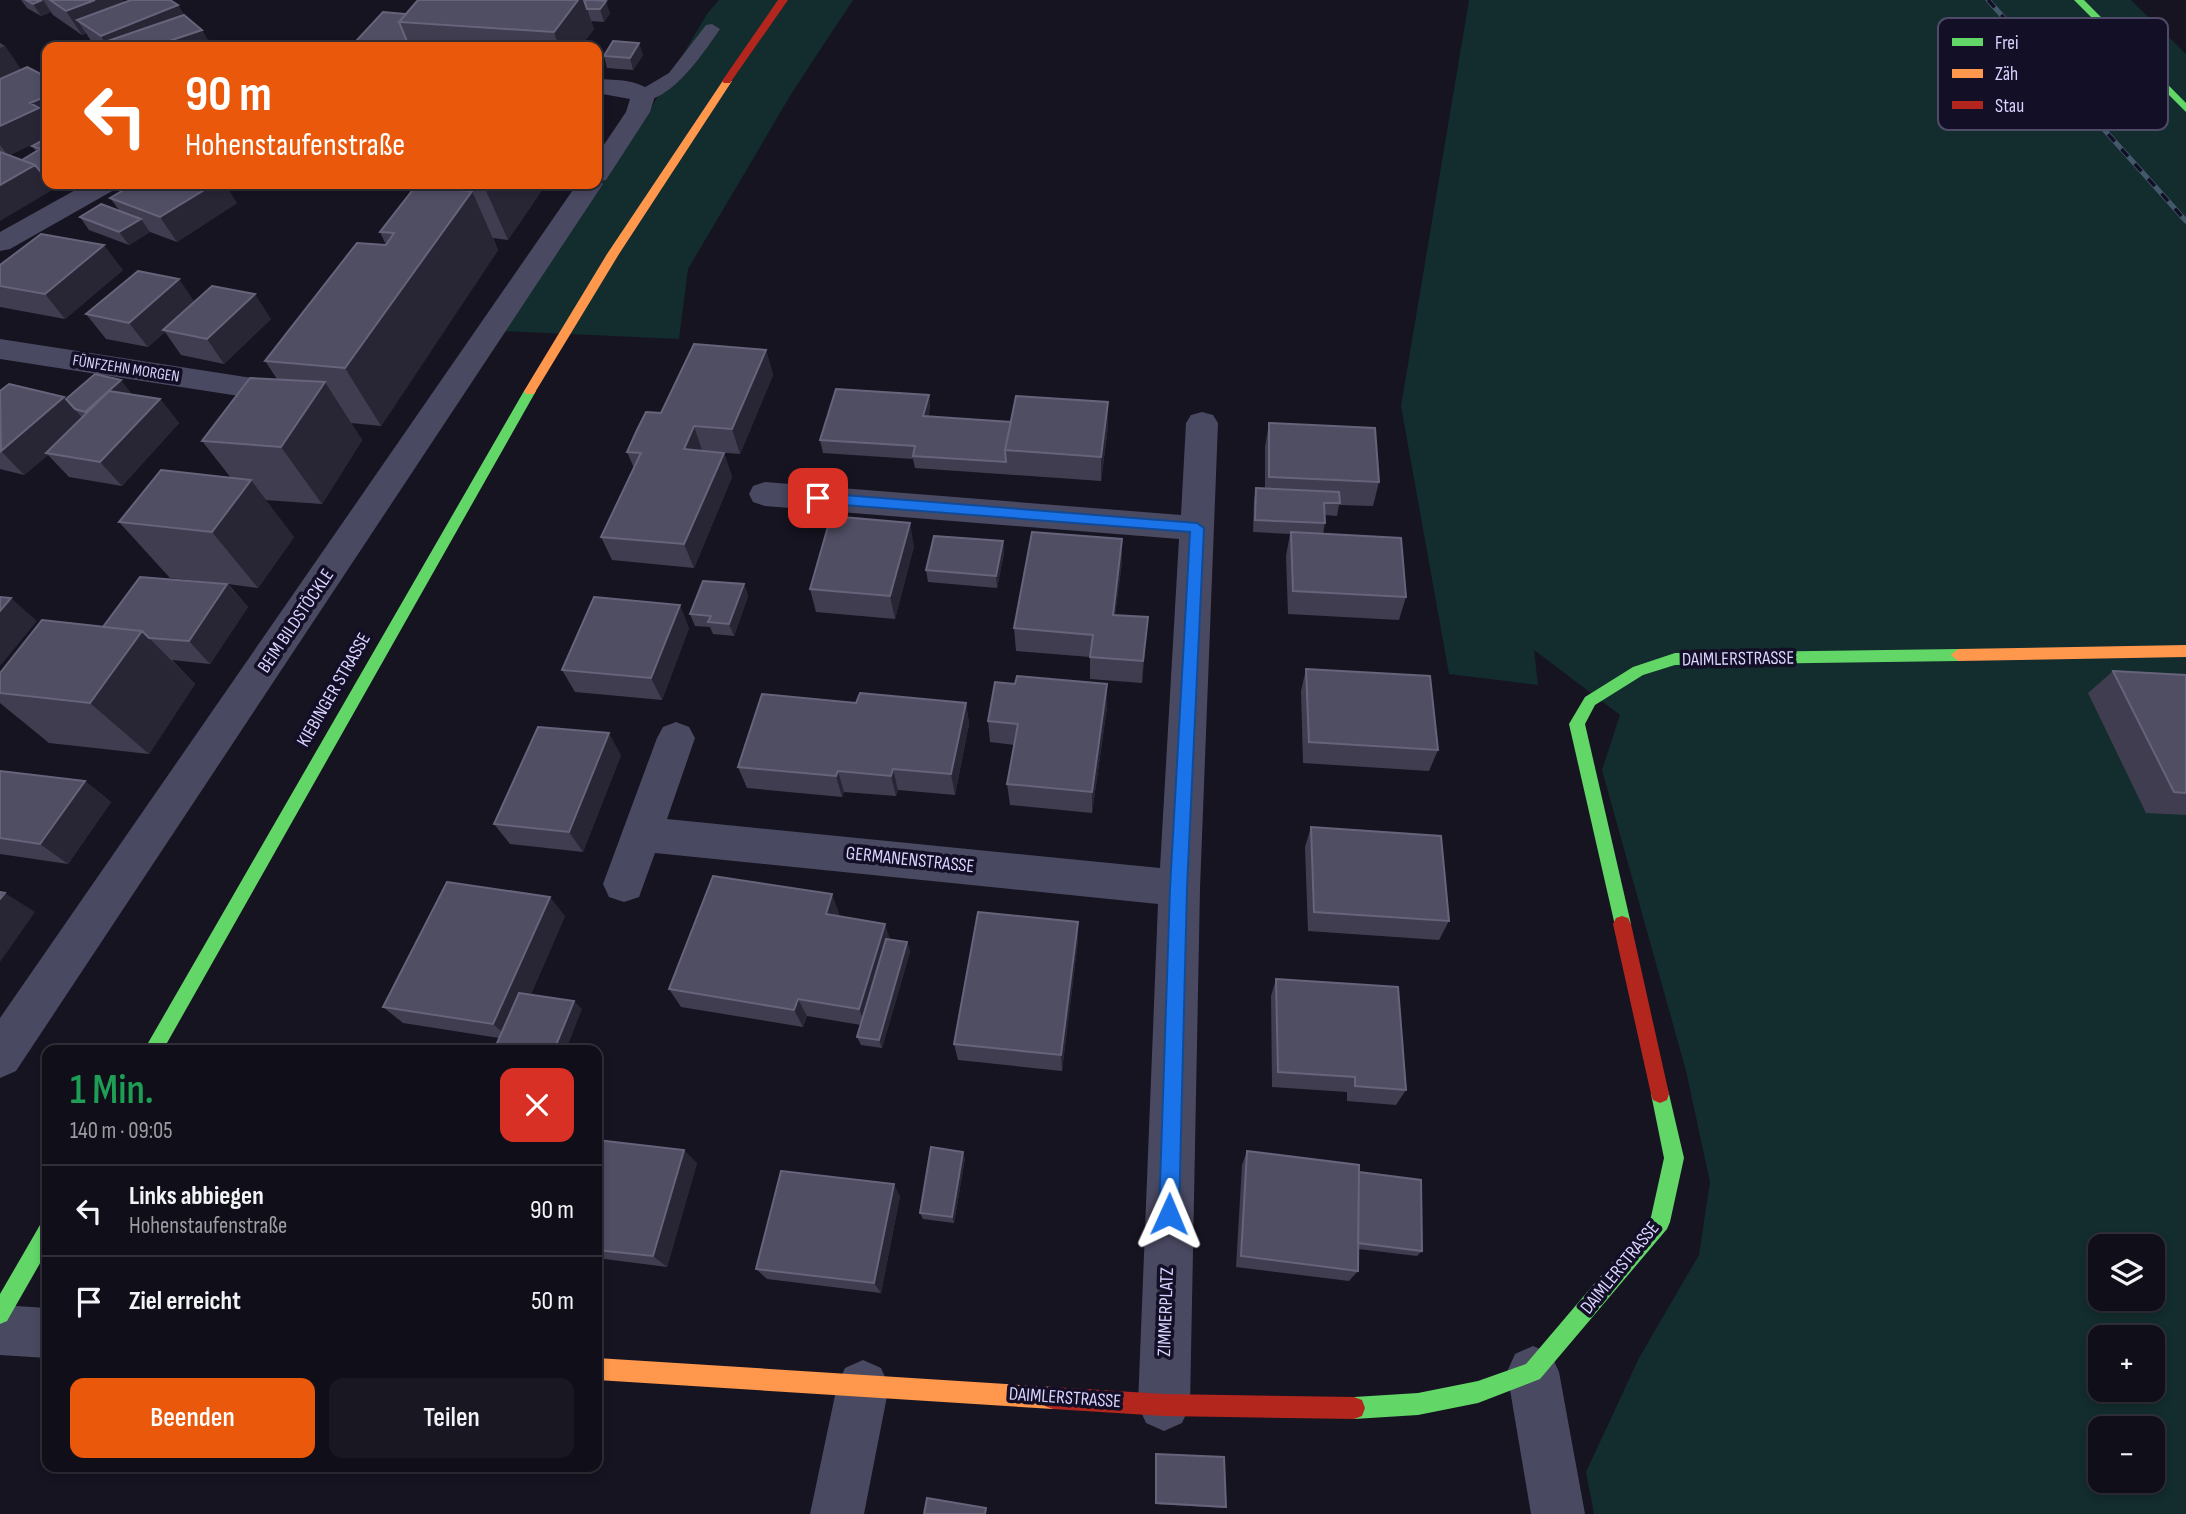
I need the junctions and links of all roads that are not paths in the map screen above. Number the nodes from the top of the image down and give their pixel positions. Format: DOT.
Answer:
graph roads {
  1 [pos="783,0"];
  2 [pos="2079,0"];
  3 [pos="2097,18"];
  4 [pos="712,29"];
  5 [pos="602,86"];
  6 [pos="2168,90"];
  7 [pos="643,96"];
  8 [pos="2186,108"];
  9 [pos="602,166"];
  10 [pos="96,189"];
  11 [pos="587,189"];
  12 [pos="0,243"];
  13 [pos="0,349"];
  14 [pos="252,388"];
  15 [pos="1202,423"];
  16 [pos="765,494"];
  17 [pos="1197,528"];
  18 [pos="2186,651"];
  19 [pos="676,738"];
  20 [pos="642,834"];
  21 [pos="624,884"];
  22 [pos="1179,888"];
  23 [pos="156,1045"];
  24 [pos="0,1056"];
  25 [pos="42,1241"];
  26 [pos="0,1314"];
  27 [pos="0,1330"];
  28 [pos="42,1333"];
  29 [pos="602,1368"];
  30 [pos="1533,1372"];
  31 [pos="863,1386"];
  32 [pos="1164,1405"];
  33 [pos="837,1514"];
  34 [pos="1558,1514"];
  1 -- 23 [label="street, KIEBINGER STRASSE"];
  2 -- 3 [label="street"];
  4 -- 7 [label="lane"];
  5 -- 7 [label="street"];
  6 -- 8 [label="street"];
  7 -- 9 [label="street"];
  10 -- 12 [label="street"];
  11 -- 24 [label="street, BEIM BILDSTÖCKLE"];
  13 -- 14 [label="street, FÜNFZEHN MORGEN"];
  15 -- 17 [label="street, ZIMMERPLATZ"];
  16 -- 17 [label="street"];
  17 -- 22 [label="street, ZIMMERPLATZ"];
  18 -- 30 [label="street, DAIMLERSTRASSE"];
  19 -- 20 [label="street"];
  20 -- 21 [label="street"];
  20 -- 22 [label="street, GERMANENSTRASSE"];
  22 -- 32 [label="street, ZIMMERPLATZ"];
  25 -- 26 [label="street"];
  27 -- 28 [label="street"];
  29 -- 31 [label="street, DAIMLERSTRASSE"];
  30 -- 32 [label="street, DAIMLERSTRASSE"];
  30 -- 34 [label="street"];
  31 -- 32 [label="street, DAIMLERSTRASSE"];
  31 -- 33 [label="street"];
}
